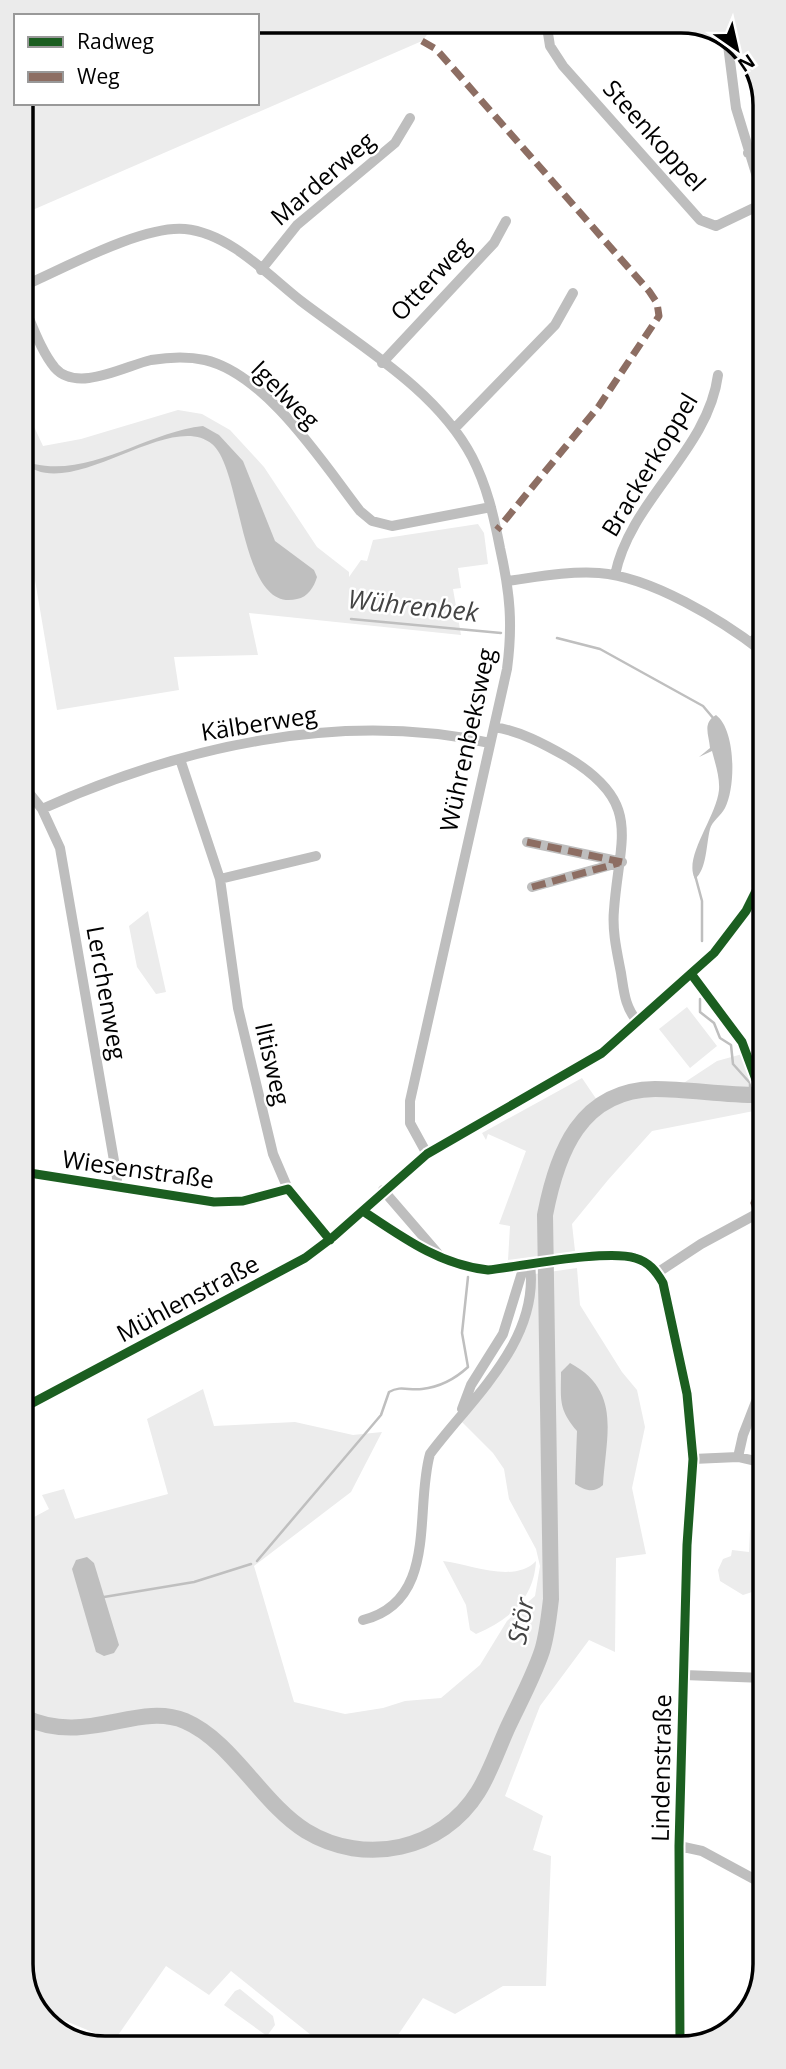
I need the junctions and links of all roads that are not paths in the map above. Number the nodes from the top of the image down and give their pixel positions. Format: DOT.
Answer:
graph roads {
  1 [pos="547,33"];
  2 [pos="729,52"];
  3 [pos="410,118"];
  4 [pos="753,151"];
  5 [pos="748,153"];
  6 [pos="753,167"];
  7 [pos="753,208"];
  8 [pos="506,221"];
  9 [pos="261,270"];
  10 [pos="33,282"];
  11 [pos="573,293"];
  12 [pos="33,323"];
  13 [pos="382,363"];
  14 [pos="718,375"];
  15 [pos="454,429"];
  16 [pos="491,507"];
  17 [pos="615,575"];
  18 [pos="507,581"];
  19 [pos="752,643"];
  20 [pos="494,727"];
  21 [pos="490,743"];
  22 [pos="180,759"];
  23 [pos="33,801"];
  24 [pos="42,809"];
  25 [pos="527,842"];
  26 [pos="316,856"];
  27 [pos="622,862"];
  28 [pos="219,879"];
  29 [pos="531,887"];
  30 [pos="753,897"];
  31 [pos="638,1022"];
  32 [pos="427,1154"];
  33 [pos="33,1174"];
  34 [pos="116,1188"];
  35 [pos="288,1189"];
  36 [pos="383,1190"];
  37 [pos="363,1211"];
  38 [pos="753,1216"];
  39 [pos="330,1240"];
  40 [pos="443,1259"];
  41 [pos="530,1265"];
  42 [pos="657,1273"];
  43 [pos="33,1403"];
  44 [pos="753,1409"];
  45 [pos="738,1457"];
  46 [pos="693,1459"];
  47 [pos="753,1460"];
  48 [pos="363,1620"];
  49 [pos="684,1675"];
  50 [pos="753,1678"];
  51 [pos="679,1846"];
  52 [pos="753,1879"];
  53 [pos="680,2036"];
  1 -- 7 [label="street, Steenkoppel"];
  2 -- 5 [label="street"];
  3 -- 9 [label="street, Marderweg"];
  4 -- 5 [label="street"];
  5 -- 6 [label="street"];
  8 -- 13 [label="street, Otterweg"];
  9 -- 10 [label="street, Wührenbeksweg"];
  9 -- 13 [label="street, Wührenbeksweg"];
  11 -- 15 [label="street"];
  12 -- 16 [label="street, Igelweg"];
  13 -- 15 [label="street, Wührenbeksweg"];
  14 -- 17 [label="street, Brackerkoppel"];
  15 -- 16 [label="street, Wührenbeksweg"];
  16 -- 18 [label="street, Wührenbeksweg"];
  17 -- 18 [label="street"];
  17 -- 19 [label="street"];
  18 -- 20 [label="street, Wührenbeksweg"];
  20 -- 21 [label="street, Wührenbeksweg"];
  20 -- 27 [label="street"];
  21 -- 22 [label="street, Kälberweg"];
  21 -- 32 [label="street, Wührenbeksweg"];
  22 -- 24 [label="street, Kälberweg"];
  22 -- 28 [label="street, Iltisweg"];
  23 -- 24 [label="street, Lerchenweg"];
  24 -- 34 [label="street, Lerchenweg"];
  25 -- 27 [label="street"];
  26 -- 28 [label="street"];
  27 -- 29 [label="street"];
  27 -- 31 [label="street"];
  28 -- 35 [label="street, Iltisweg"];
  30 -- 31 [label="street, Mühlenstraße"];
  31 -- 32 [label="street, Mühlenstraße"];
  32 -- 36 [label="street, Mühlenstraße"];
  33 -- 34 [label="street, Wiesenstraße"];
  34 -- 35 [label="street, Wiesenstraße"];
  35 -- 39 [label="street, Iltisweg"];
  36 -- 37 [label="street, Mühlenstraße"];
  36 -- 40 [label="street"];
  37 -- 39 [label="street, Mühlenstraße"];
  37 -- 40 [label="street"];
  38 -- 42 [label="street"];
  39 -- 43 [label="street, Mühlenstraße"];
  40 -- 41 [label="street"];
  41 -- 42 [label="street"];
  41 -- 48 [label="street"];
  42 -- 46 [label="street"];
  44 -- 45 [label="street"];
  45 -- 46 [label="street"];
  45 -- 47 [label="street"];
  46 -- 49 [label="street, Lindenstraße"];
  49 -- 50 [label="street"];
  49 -- 51 [label="street, Lindenstraße"];
  51 -- 52 [label="street"];
  51 -- 53 [label="street, Lindenstraße"];
}
